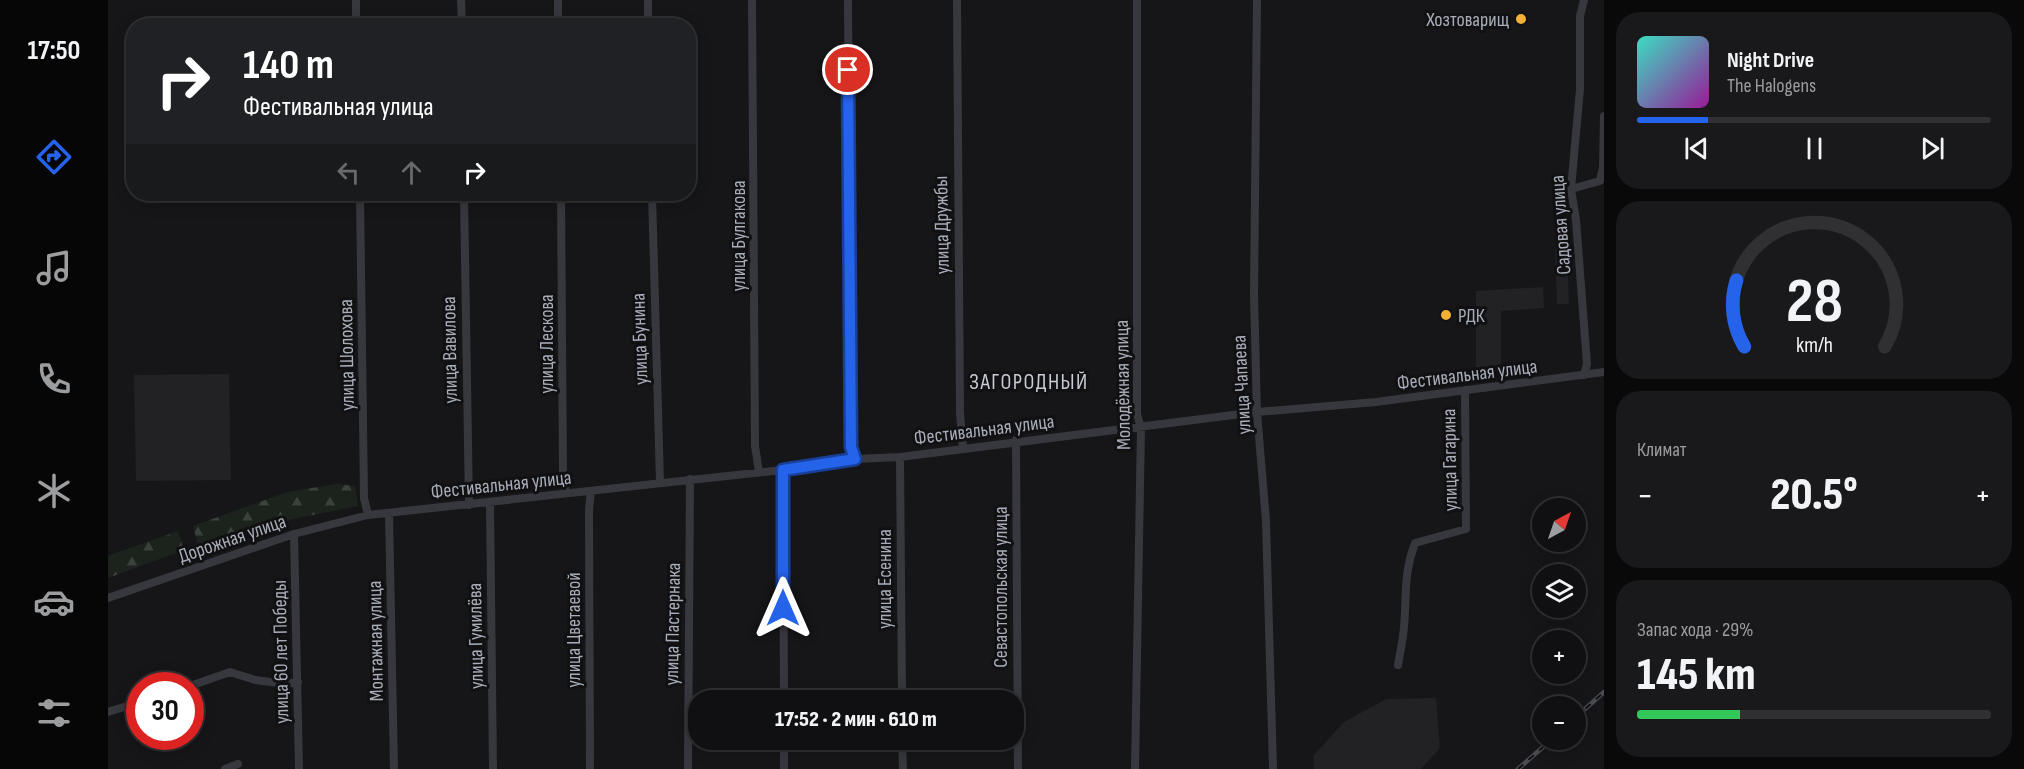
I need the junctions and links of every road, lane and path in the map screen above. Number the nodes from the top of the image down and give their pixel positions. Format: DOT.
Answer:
graph roads {
  1 [pos="356,0"];
  2 [pos="461,0"];
  3 [pos="558,0"];
  4 [pos="648,0"];
  5 [pos="752,0"];
  6 [pos="848,0"];
  7 [pos="957,0"];
  8 [pos="1137,0"];
  9 [pos="1257,0"];
  10 [pos="1584,0"];
  11 [pos="356,18"];
  12 [pos="462,18"];
  13 [pos="558,18"];
  14 [pos="648,18"];
  15 [pos="1604,116"];
  16 [pos="1571,189"];
  17 [pos="360,201"];
  18 [pos="464,201"];
  19 [pos="561,201"];
  20 [pos="652,201"];
  21 [pos="1604,372"];
  22 [pos="1584,375"];
  23 [pos="1465,390"];
  24 [pos="1257,412"];
  25 [pos="1141,428"];
  26 [pos="1016,440"];
  27 [pos="963,449"];
  28 [pos="900,457"];
  29 [pos="855,459"];
  30 [pos="783,470"];
  31 [pos="759,472"];
  32 [pos="690,479"];
  33 [pos="660,483"];
  34 [pos="591,491"];
  35 [pos="566,493"];
  36 [pos="490,503"];
  37 [pos="469,505"];
  38 [pos="389,513"];
  39 [pos="368,515"];
  40 [pos="294,534"];
  41 [pos="108,598"];
  42 [pos="1398,665"];
  43 [pos="204,681"];
  44 [pos="298,682"];
  45 [pos="784,690"];
  46 [pos="902,690"];
  47 [pos="126,706"];
  48 [pos="108,712"];
  49 [pos="784,750"];
  50 [pos="902,750"];
  51 [pos="238,764"];
  52 [pos="1273,768"];
  53 [pos="225,769"];
  54 [pos="299,769"];
  55 [pos="394,769"];
  56 [pos="493,769"];
  57 [pos="590,769"];
  58 [pos="688,769"];
  59 [pos="784,769"];
  60 [pos="903,769"];
  61 [pos="1018,769"];
  62 [pos="1136,769"];
  1 -- 11 [label="street"];
  2 -- 12 [label="street"];
  3 -- 13 [label="street"];
  4 -- 14 [label="street"];
  5 -- 31 [label="street, улица Булгакова"];
  6 -- 29 [label="street"];
  7 -- 27 [label="street, улица Дружбы"];
  8 -- 25 [label="street, Молодёжная улица"];
  9 -- 24 [label="street, улица Чапаева"];
  10 -- 16 [label="street, Садовая улица"];
  15 -- 16 [label="street"];
  16 -- 22 [label="street, Садовая улица"];
  17 -- 39 [label="street, улица Шолохова"];
  18 -- 37 [label="street, улица Вавилова"];
  19 -- 35 [label="street, улица Лескова"];
  20 -- 33 [label="street, улица Бунина"];
  21 -- 22 [label="street, Фестивальная улица"];
  22 -- 23 [label="street, Фестивальная улица"];
  23 -- 24 [label="street, Фестивальная улица"];
  23 -- 42 [label="street, улица Гагарина"];
  24 -- 25 [label="street, Фестивальная улица"];
  24 -- 52 [label="street, улица Чапаева"];
  25 -- 26 [label="street, Фестивальная улица"];
  25 -- 62 [label="street, Молодёжная улица"];
  26 -- 27 [label="street, Фестивальная улица"];
  26 -- 61 [label="street, Севастопольская улица"];
  27 -- 28 [label="street, Фестивальная улица"];
  28 -- 29 [label="street, Фестивальная улица"];
  28 -- 46 [label="street, улица Есенина"];
  29 -- 30 [label="street, Фестивальная улица"];
  30 -- 31 [label="street, Фестивальная улица"];
  30 -- 45 [label="street"];
  31 -- 32 [label="street, Фестивальная улица"];
  32 -- 33 [label="street, Фестивальная улица"];
  32 -- 58 [label="street, улица Пастернака"];
  33 -- 34 [label="street, Фестивальная улица"];
  34 -- 35 [label="street, Фестивальная улица"];
  34 -- 57 [label="street, улица Цветаевой"];
  35 -- 36 [label="street, Фестивальная улица"];
  36 -- 37 [label="street, Фестивальная улица"];
  36 -- 56 [label="street, улица Гумилёва"];
  37 -- 38 [label="street, Фестивальная улица"];
  38 -- 39 [label="street, Фестивальная улица"];
  38 -- 55 [label="street, Монтажная улица"];
  39 -- 40 [label="street, Дорожная улица"];
  40 -- 41 [label="street, Дорожная улица"];
  40 -- 44 [label="street, улица 60 лет Победы"];
  43 -- 44 [label="street"];
  44 -- 54 [label="street, улица 60 лет Победы"];
  47 -- 48 [label="street"];
  49 -- 59 [label="street"];
  50 -- 60 [label="street"];
  51 -- 53 [label="street"];
}
